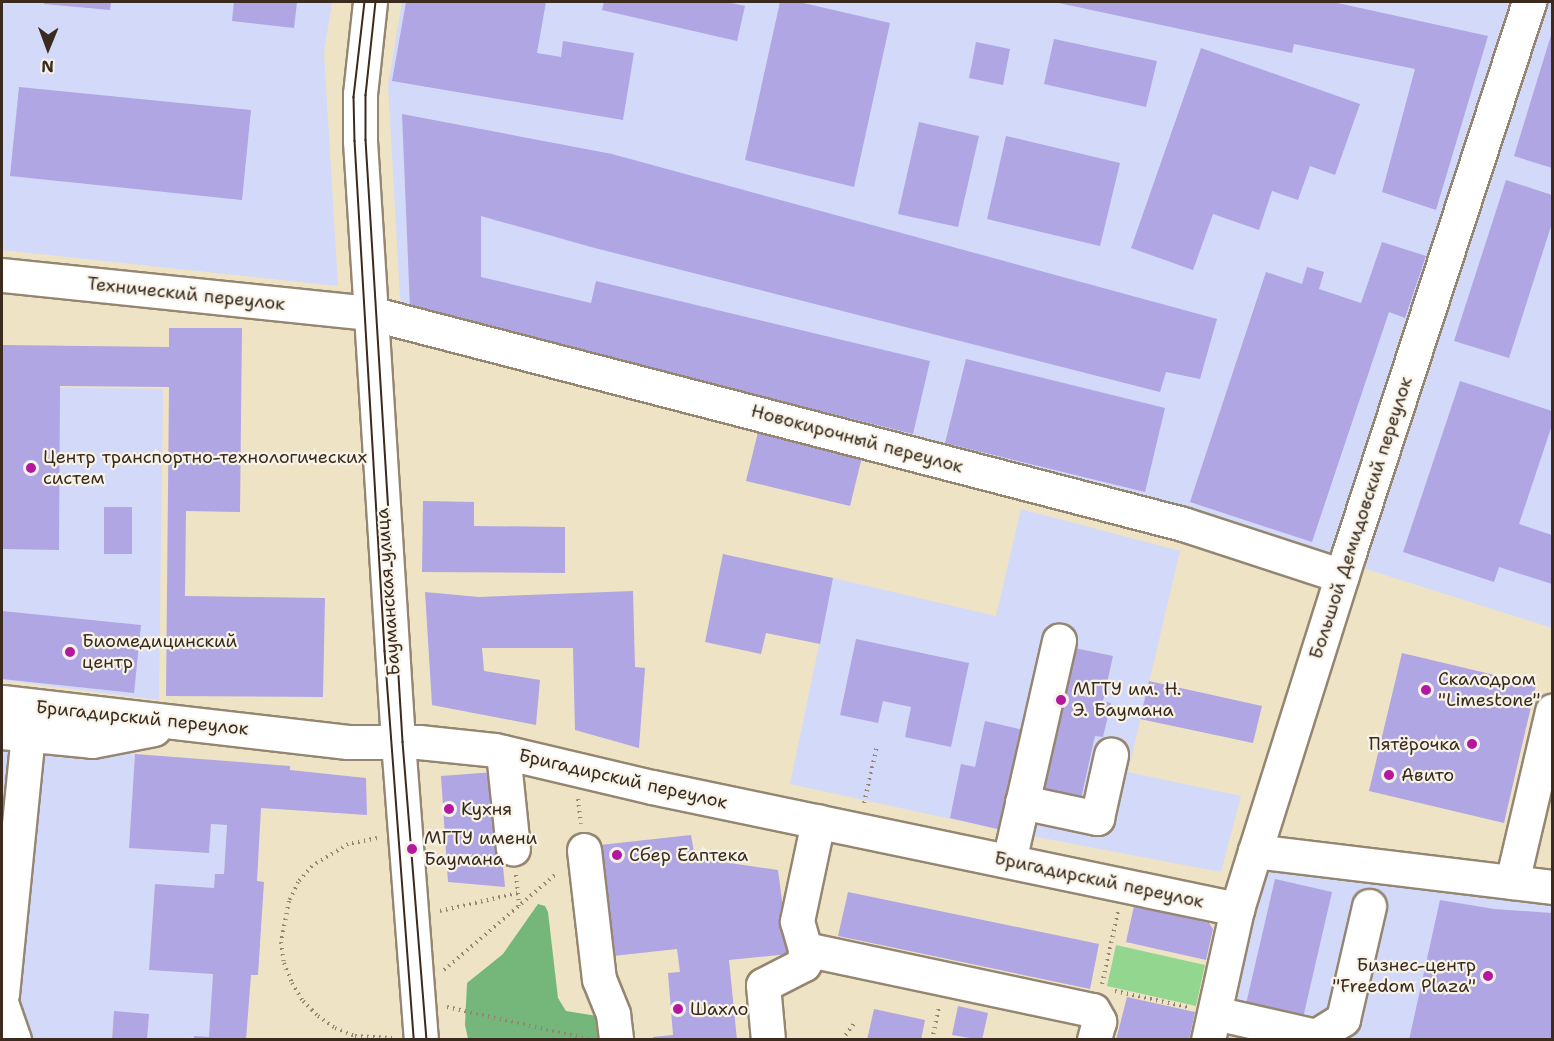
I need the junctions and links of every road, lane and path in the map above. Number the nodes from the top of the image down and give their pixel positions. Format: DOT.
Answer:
graph roads {
  1 [pos="370,2"];
  2 [pos="1529,2"];
  3 [pos="2,275"];
  4 [pos="370,313"];
  5 [pos="1342,576"];
  6 [pos="1059,641"];
  7 [pos="2,702"];
  8 [pos="1552,711"];
  9 [pos="191,723"];
  10 [pos="15,733"];
  11 [pos="398,742"];
  12 [pos="877,746"];
  13 [pos="503,752"];
  14 [pos="1111,755"];
  15 [pos="1022,801"];
  16 [pos="863,808"];
  17 [pos="818,821"];
  18 [pos="377,838"];
  19 [pos="513,848"];
  20 [pos="584,850"];
  21 [pos="1255,851"];
  22 [pos="1009,861"];
  23 [pos="1512,882"];
  24 [pos="1552,887"];
  25 [pos="518,893"];
  26 [pos="1121,901"];
  27 [pos="1369,906"];
  28 [pos="1237,909"];
  29 [pos="431,913"];
  30 [pos="805,949"];
  31 [pos="436,977"];
  32 [pos="2,994"];
  33 [pos="2,1005"];
  34 [pos="440,1005"];
  35 [pos="1182,1006"];
  36 [pos="1096,1012"];
  37 [pos="855,1022"];
  38 [pos="1211,1026"];
  39 [pos="406,1039"];
  40 [pos="14,1040"];
  41 [pos="590,1040"];
  42 [pos="616,1040"];
  43 [pos="768,1040"];
  44 [pos="842,1040"];
  1 -- 4 [label="street, Бауманская улица"];
  2 -- 5 [label="street, Большой Демидовский переулок"];
  3 -- 4 [label="street, Технический переулок"];
  4 -- 5 [label="street, Новокирочный переулок"];
  4 -- 11 [label="street, Бауманская улица"];
  5 -- 21 [label="street, Большой Демидовский переулок"];
  6 -- 15 [label="street"];
  7 -- 9 [label="street, Бригадирский переулок"];
  8 -- 23 [label="street"];
  9 -- 10 [label="street"];
  9 -- 11 [label="street, Бригадирский переулок"];
  10 -- 32 [label="street"];
  11 -- 13 [label="street, Бригадирский переулок"];
  11 -- 39 [label="street, Бауманская улица"];
  12 -- 16 [label="path"];
  13 -- 17 [label="street, Бригадирский переулок"];
  13 -- 19 [label="street"];
  14 -- 15 [label="street"];
  15 -- 22 [label="street"];
  17 -- 22 [label="street, Бригадирский переулок"];
  17 -- 30 [label="street"];
  18 -- 39 [label="path"];
  20 -- 31 [label="path"];
  20 -- 42 [label="street"];
  21 -- 23 [label="street"];
  21 -- 28 [label="street, Большой Демидовский переулок"];
  22 -- 28 [label="street, Бригадирский переулок"];
  23 -- 24 [label="street"];
  25 -- 29 [label="path"];
  26 -- 36 [label="path"];
  27 -- 38 [label="street"];
  28 -- 38 [label="street, Большой Демидовский переулок"];
  30 -- 36 [label="street"];
  30 -- 43 [label="street"];
  33 -- 40 [label="street"];
  34 -- 41 [label="path"];
  35 -- 36 [label="path"];
  37 -- 44 [label="path"];
}
